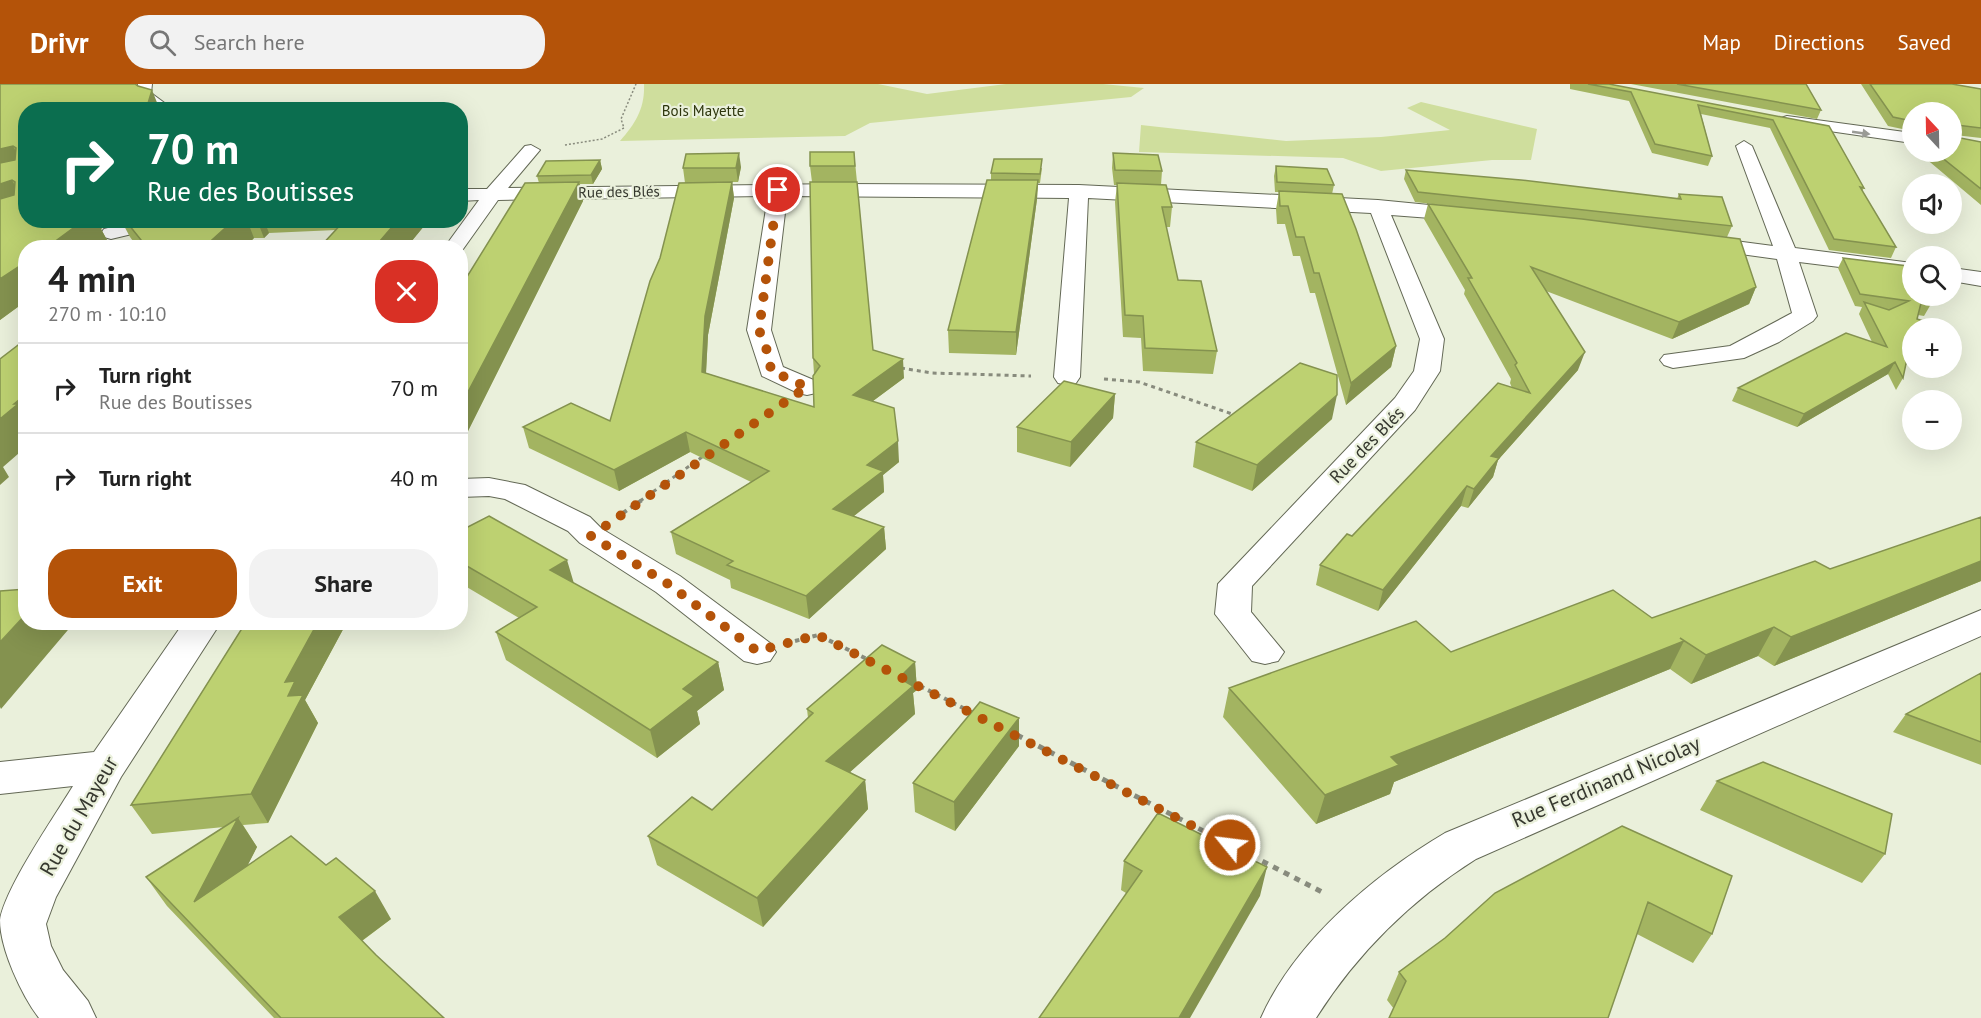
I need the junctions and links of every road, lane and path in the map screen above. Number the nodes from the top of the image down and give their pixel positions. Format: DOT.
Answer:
graph roads {
  1 [pos="145,84"];
  2 [pos="636,84"];
  3 [pos="154,102"];
  4 [pos="1767,117"];
  5 [pos="1902,137"];
  6 [pos="1744,146"];
  7 [pos="531,150"];
  8 [pos="778,190"];
  9 [pos="1079,191"];
  10 [pos="493,194"];
  11 [pos="468,195"];
  12 [pos="1378,206"];
  13 [pos="1485,217"];
  14 [pos="134,228"];
  15 [pos="109,234"];
  16 [pos="460,240"];
  17 [pos="1682,240"];
  18 [pos="1786,253"];
  19 [pos="1902,269"];
  20 [pos="1962,276"];
  21 [pos="1981,279"];
  22 [pos="1673,360"];
  23 [pos="899,367"];
  24 [pos="1067,377"];
  25 [pos="807,387"];
  26 [pos="1242,417"];
  27 [pos="707,454"];
  28 [pos="468,488"];
  29 [pos="591,536"];
  30 [pos="1981,622"];
  31 [pos="198,630"];
  32 [pos="757,651"];
  33 [pos="1265,652"];
  34 [pos="881,667"];
  35 [pos="903,677"];
  36 [pos="977,714"];
  37 [pos="1008,730"];
  38 [pos="106,766"];
  39 [pos="0,778"];
  40 [pos="1360,923"];
  41 [pos="70,1018"];
  42 [pos="1287,1018"];
  1 -- 3 [label="street"];
  2 -- 7 [label="path"];
  4 -- 5 [label="street, one-way"];
  6 -- 18 [label="street"];
  7 -- 10 [label="street"];
  8 -- 9 [label="street, Rue des Blés"];
  8 -- 10 [label="street, Rue des Blés"];
  8 -- 25 [label="street"];
  9 -- 12 [label="street, Rue des Blés"];
  9 -- 24 [label="street"];
  10 -- 11 [label="street, Rue des Blés"];
  10 -- 16 [label="street"];
  12 -- 13 [label="street, Rue des Blés"];
  12 -- 33 [label="street, Rue des Blés"];
  14 -- 15 [label="street"];
  17 -- 18 [label="street"];
  18 -- 19 [label="street"];
  18 -- 22 [label="street"];
  20 -- 21 [label="street"];
  23 -- 24 [label="path"];
  24 -- 26 [label="path"];
  27 -- 29 [label="path"];
  28 -- 29 [label="street"];
  29 -- 32 [label="street"];
  30 -- 40 [label="street, Rue Ferdinand Nicolay"];
  31 -- 38 [label="street, Rue du Mayeur"];
  32 -- 34 [label="path"];
  35 -- 36 [label="path"];
  37 -- 40 [label="path"];
  38 -- 39 [label="street"];
  38 -- 41 [label="street, Rue du Mayeur"];
  40 -- 42 [label="street, Rue Ferdinand Nicolay"];
}
